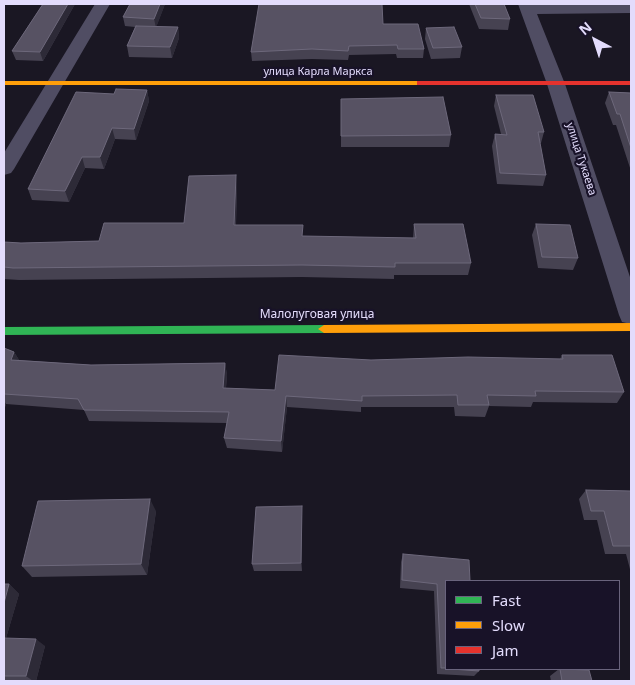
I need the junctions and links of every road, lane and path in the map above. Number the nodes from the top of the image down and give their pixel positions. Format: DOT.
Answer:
graph roads {
  1 [pos="102,4"];
  2 [pos="527,6"];
  3 [pos="631,8"];
  4 [pos="4,83"];
  5 [pos="631,83"];
  6 [pos="54,84"];
  7 [pos="556,84"];
  8 [pos="4,169"];
  9 [pos="631,314"];
  10 [pos="631,327"];
  11 [pos="4,330"];
  1 -- 6 [label="street"];
  2 -- 3 [label="street"];
  2 -- 7 [label="street, улица Тукаева"];
  4 -- 6 [label="street, улица Карла Маркса"];
  5 -- 7 [label="street, улица Карла Маркса"];
  6 -- 7 [label="street, улица Карла Маркса"];
  6 -- 8 [label="street"];
  7 -- 9 [label="street, улица Тукаева"];
  10 -- 11 [label="street, Малолуговая улица"];
}
